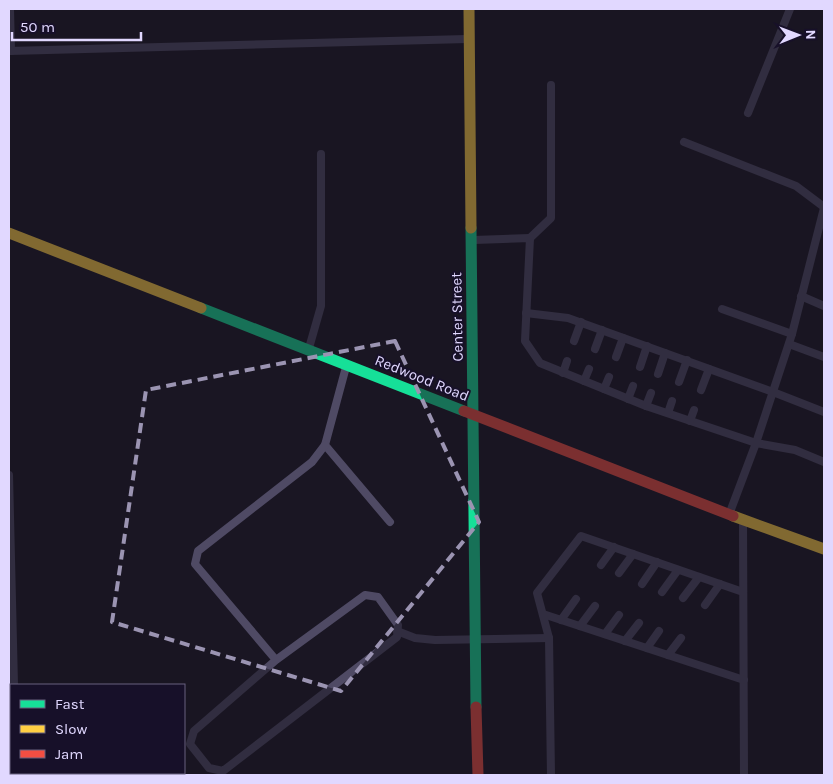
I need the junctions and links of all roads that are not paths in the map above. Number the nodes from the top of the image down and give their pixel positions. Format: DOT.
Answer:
graph roads {
  1 [pos="10,9"];
  2 [pos="469,9"];
  3 [pos="790,9"];
  4 [pos="470,39"];
  5 [pos="10,51"];
  6 [pos="551,85"];
  7 [pos="748,113"];
  8 [pos="684,142"];
  9 [pos="321,154"];
  10 [pos="824,207"];
  11 [pos="9,234"];
  12 [pos="530,238"];
  13 [pos="472,240"];
  14 [pos="801,296"];
  15 [pos="824,306"];
  16 [pos="722,308"];
  17 [pos="526,313"];
  18 [pos="581,322"];
  19 [pos="602,330"];
  20 [pos="792,334"];
  21 [pos="623,338"];
  22 [pos="574,341"];
  23 [pos="789,344"];
  24 [pos="647,346"];
  25 [pos="595,349"];
  26 [pos="308,350"];
  27 [pos="665,353"];
  28 [pos="616,357"];
  29 [pos="824,358"];
  30 [pos="687,360"];
  31 [pos="567,361"];
  32 [pos="347,365"];
  33 [pos="640,366"];
  34 [pos="589,369"];
  35 [pos="709,369"];
  36 [pos="563,373"];
  37 [pos="658,374"];
  38 [pos="609,377"];
  39 [pos="584,381"];
  40 [pos="679,382"];
  41 [pos="633,386"];
  42 [pos="604,389"];
  43 [pos="701,390"];
  44 [pos="773,392"];
  45 [pos="651,393"];
  46 [pos="628,399"];
  47 [pos="672,401"];
  48 [pos="646,406"];
  49 [pos="694,410"];
  50 [pos="824,412"];
  51 [pos="668,413"];
  52 [pos="473,415"];
  53 [pos="690,421"];
  54 [pos="756,443"];
  55 [pos="325,445"];
  56 [pos="824,462"];
  57 [pos="9,475"];
  58 [pos="729,514"];
  59 [pos="743,520"];
  60 [pos="390,522"];
  61 [pos="614,548"];
  62 [pos="824,549"];
  63 [pos="633,554"];
  64 [pos="657,562"];
  65 [pos="601,565"];
  66 [pos="678,570"];
  67 [pos="619,573"];
  68 [pos="699,577"];
  69 [pos="642,584"];
  70 [pos="720,584"];
  71 [pos="662,592"];
  72 [pos="743,592"];
  73 [pos="683,598"];
  74 [pos="576,599"];
  75 [pos="595,606"];
  76 [pos="705,606"];
  77 [pos="543,614"];
  78 [pos="619,616"];
  79 [pos="561,620"];
  80 [pos="639,623"];
  81 [pos="580,626"];
  82 [pos="397,631"];
  83 [pos="659,631"];
  84 [pos="605,634"];
  85 [pos="549,638"];
  86 [pos="681,638"];
  87 [pos="475,640"];
  88 [pos="625,641"];
  89 [pos="647,648"];
  90 [pos="668,655"];
  91 [pos="276,660"];
  92 [pos="744,680"];
  93 [pos="11,684"];
  94 [pos="478,775"];
  95 [pos="551,775"];
  96 [pos="744,775"];
  1 -- 5 [label="lane"];
  2 -- 4 [label="main road, Center Street"];
  3 -- 7 [label="lane"];
  4 -- 5 [label="lane"];
  4 -- 13 [label="main road, Center Street"];
  6 -- 12 [label="lane"];
  8 -- 10 [label="lane"];
  9 -- 26 [label="lane"];
  10 -- 14 [label="lane"];
  11 -- 26 [label="main road, Redwood Road"];
  12 -- 13 [label="lane"];
  12 -- 17 [label="lane"];
  13 -- 52 [label="main road, Center Street"];
  14 -- 15 [label="lane"];
  14 -- 20 [label="lane"];
  16 -- 20 [label="lane"];
  17 -- 18 [label="lane"];
  17 -- 36 [label="lane"];
  18 -- 19 [label="lane"];
  18 -- 22 [label="lane"];
  19 -- 21 [label="lane"];
  19 -- 25 [label="lane"];
  20 -- 23 [label="lane"];
  21 -- 24 [label="lane"];
  21 -- 28 [label="lane"];
  23 -- 29 [label="lane"];
  23 -- 44 [label="lane"];
  24 -- 27 [label="lane"];
  24 -- 33 [label="lane"];
  26 -- 32 [label="main road, Redwood Road"];
  27 -- 30 [label="lane"];
  27 -- 37 [label="lane"];
  30 -- 35 [label="lane"];
  30 -- 40 [label="lane"];
  31 -- 36 [label="lane"];
  32 -- 52 [label="main road, Redwood Road"];
  32 -- 55 [label="lane"];
  34 -- 39 [label="lane"];
  35 -- 43 [label="lane"];
  35 -- 44 [label="lane"];
  36 -- 39 [label="lane"];
  38 -- 42 [label="lane"];
  39 -- 42 [label="lane"];
  41 -- 46 [label="lane"];
  42 -- 46 [label="lane"];
  44 -- 50 [label="lane"];
  44 -- 54 [label="lane"];
  45 -- 48 [label="lane"];
  46 -- 48 [label="lane"];
  47 -- 51 [label="lane"];
  48 -- 51 [label="lane"];
  49 -- 53 [label="lane"];
  51 -- 53 [label="lane"];
  52 -- 58 [label="main road, Redwood Road"];
  52 -- 87 [label="main road, Center Street"];
  53 -- 54 [label="lane"];
  54 -- 56 [label="lane"];
  54 -- 58 [label="lane"];
  55 -- 60 [label="lane"];
  55 -- 91 [label="lane"];
  57 -- 93 [label="lane"];
  58 -- 59 [label="main road, Redwood Road"];
  59 -- 62 [label="main road, Redwood Road"];
  59 -- 72 [label="lane"];
  61 -- 63 [label="lane"];
  61 -- 65 [label="lane"];
  61 -- 77 [label="lane"];
  63 -- 64 [label="lane"];
  63 -- 67 [label="lane"];
  64 -- 66 [label="lane"];
  64 -- 69 [label="lane"];
  66 -- 68 [label="lane"];
  66 -- 71 [label="lane"];
  68 -- 70 [label="lane"];
  68 -- 73 [label="lane"];
  70 -- 72 [label="lane"];
  70 -- 76 [label="lane"];
  72 -- 92 [label="lane"];
  74 -- 79 [label="lane"];
  75 -- 81 [label="lane"];
  77 -- 79 [label="lane"];
  77 -- 85 [label="lane"];
  78 -- 84 [label="lane"];
  79 -- 81 [label="lane"];
  80 -- 88 [label="lane"];
  81 -- 84 [label="lane"];
  82 -- 87 [label="lane"];
  82 -- 91 [label="lane"];
  82 -- 91 [label="lane"];
  83 -- 89 [label="lane"];
  84 -- 88 [label="lane"];
  85 -- 87 [label="lane"];
  85 -- 95 [label="lane"];
  86 -- 90 [label="lane"];
  87 -- 94 [label="main road, Center Street"];
  88 -- 89 [label="lane"];
  89 -- 90 [label="lane"];
  90 -- 92 [label="lane"];
  92 -- 96 [label="lane"];
}
